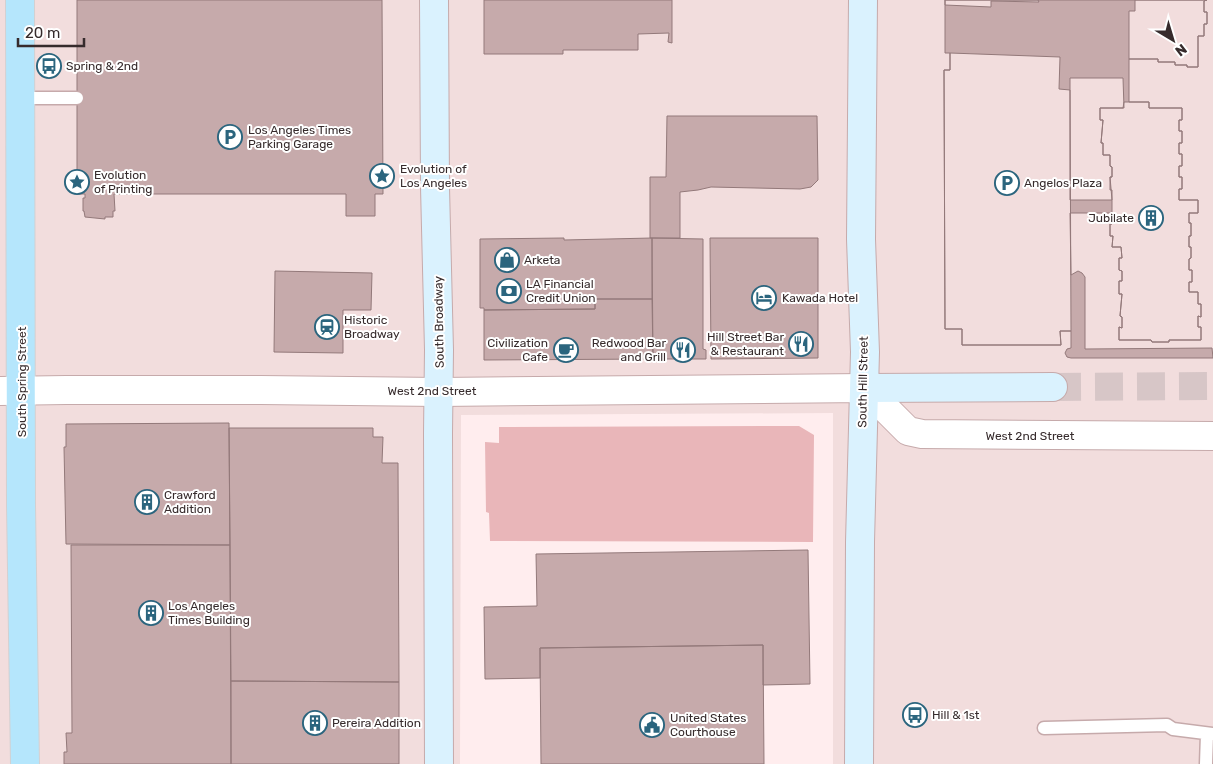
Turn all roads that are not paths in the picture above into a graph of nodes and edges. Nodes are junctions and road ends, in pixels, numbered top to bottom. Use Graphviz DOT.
graph roads {
  1 [pos="20,0"];
  2 [pos="434,0"];
  3 [pos="863,0"];
  4 [pos="20,98"];
  5 [pos="77,98"];
  6 [pos="1053,387"];
  7 [pos="865,388"];
  8 [pos="10,391"];
  9 [pos="439,392"];
  10 [pos="1213,436"];
  11 [pos="1044,728"];
  12 [pos="1210,734"];
  13 [pos="25,764"];
  14 [pos="439,764"];
  15 [pos="859,764"];
  16 [pos="1206,764"];
  1 -- 4 [label="main road, South Spring Street"];
  2 -- 9 [label="main road, South Broadway"];
  3 -- 7 [label="main road, South Hill Street"];
  4 -- 5 [label="lane"];
  4 -- 8 [label="main road, South Spring Street"];
  6 -- 7 [label="main road, West 2nd Street"];
  7 -- 9 [label="street, West 2nd Street"];
  7 -- 10 [label="street, West 2nd Street"];
  7 -- 15 [label="main road, South Hill Street"];
  8 -- 9 [label="street, West 2nd Street"];
  8 -- 13 [label="main road, South Spring Street"];
  9 -- 14 [label="main road, South Broadway"];
  11 -- 12 [label="lane"];
  12 -- 16 [label="lane"];
}
